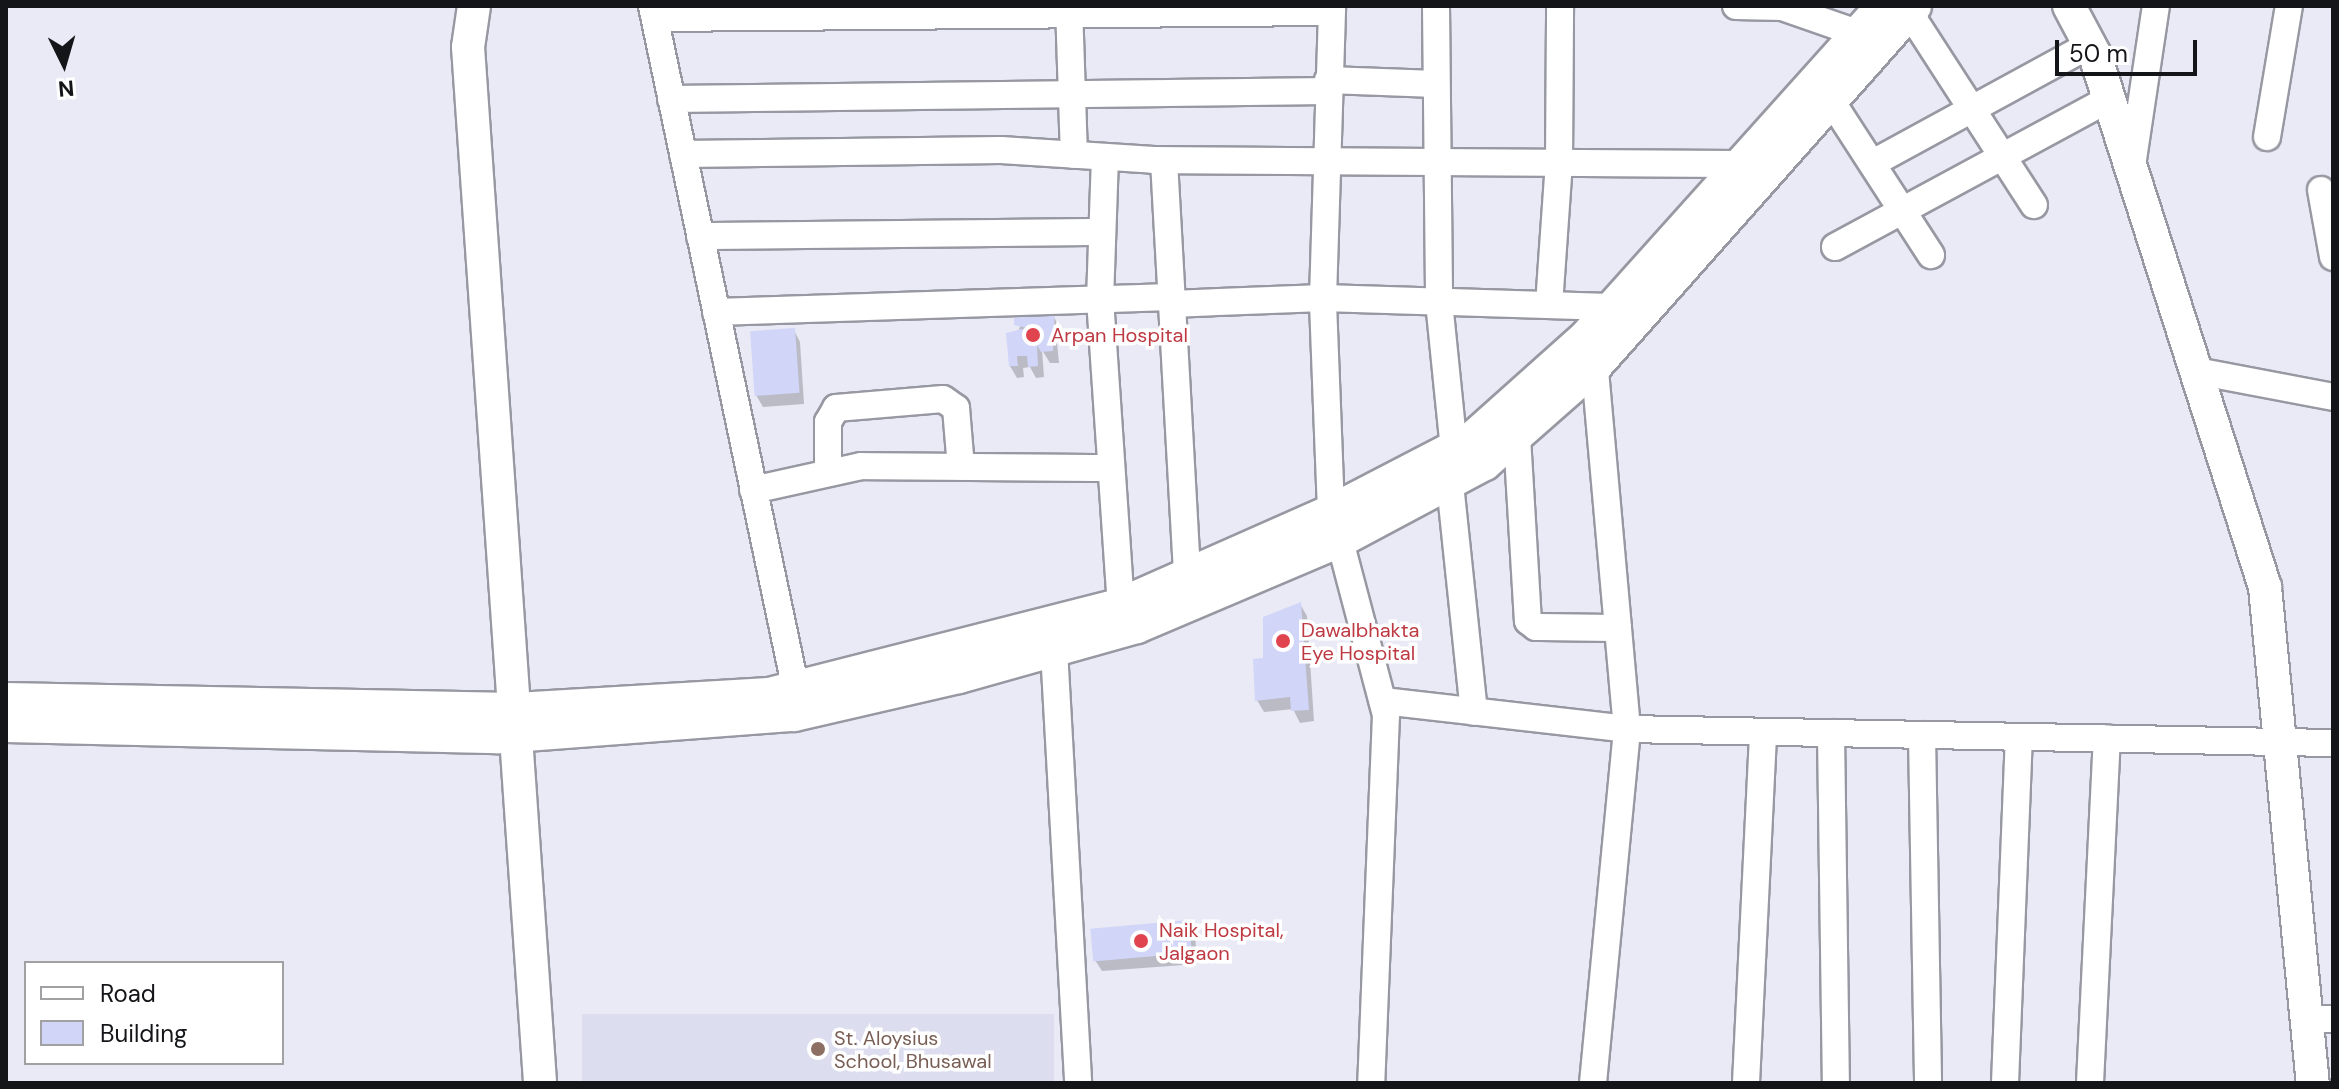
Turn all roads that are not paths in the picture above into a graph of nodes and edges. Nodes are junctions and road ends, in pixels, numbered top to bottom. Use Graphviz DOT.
graph roads {
  1 [pos="451,6"];
  2 [pos="474,6"];
  3 [pos="1436,6"];
  4 [pos="1560,6"];
  5 [pos="1736,6"];
  6 [pos="1782,6"];
  7 [pos="2069,6"];
  8 [pos="2156,6"];
  9 [pos="2289,6"];
  10 [pos="1902,8"];
  11 [pos="1331,9"];
  12 [pos="1069,11"];
  13 [pos="653,12"];
  14 [pos="1857,33"];
  15 [pos="2089,45"];
  16 [pos="460,81"];
  17 [pos="1436,84"];
  18 [pos="1328,86"];
  19 [pos="1071,97"];
  20 [pos="671,99"];
  21 [pos="1830,99"];
  22 [pos="2109,99"];
  23 [pos="1972,109"];
  24 [pos="2267,137"];
  25 [pos="683,154"];
  26 [pos="1074,155"];
  27 [pos="2003,156"];
  28 [pos="1105,157"];
  29 [pos="1325,158"];
  30 [pos="1435,160"];
  31 [pos="1164,161"];
  32 [pos="1559,162"];
  33 [pos="1873,163"];
  34 [pos="1739,164"];
  35 [pos="2131,169"];
  36 [pos="2321,190"];
  37 [pos="2034,205"];
  38 [pos="1904,210"];
  39 [pos="1102,232"];
  40 [pos="700,236"];
  41 [pos="1835,247"];
  42 [pos="1931,255"];
  43 [pos="2333,257"];
  44 [pos="1323,298"];
  45 [pos="1100,299"];
  46 [pos="1171,300"];
  47 [pos="1439,302"];
  48 [pos="1549,305"];
  49 [pos="1610,307"];
  50 [pos="716,312"];
  51 [pos="1595,367"];
  52 [pos="2196,371"];
  53 [pos="2333,397"];
  54 [pos="1517,437"];
  55 [pos="1454,449"];
  56 [pos="961,467"];
  57 [pos="1111,468"];
  58 [pos="828,472"];
  59 [pos="1450,484"];
  60 [pos="753,490"];
  61 [pos="1335,526"];
  62 [pos="1187,577"];
  63 [pos="1121,604"];
  64 [pos="1618,628"];
  65 [pos="1054,650"];
  66 [pos="796,690"];
  67 [pos="6,699"];
  68 [pos="1383,701"];
  69 [pos="1474,712"];
  70 [pos="216,716"];
  71 [pos="508,722"];
  72 [pos="6,726"];
  73 [pos="1627,729"];
  74 [pos="1763,732"];
  75 [pos="1831,733"];
  76 [pos="1922,735"];
  77 [pos="2019,737"];
  78 [pos="2107,738"];
  79 [pos="2280,741"];
  80 [pos="2333,743"];
  81 [pos="2320,1019"];
  82 [pos="522,1083"];
  83 [pos="540,1083"];
  84 [pos="1078,1083"];
  85 [pos="1371,1083"];
  86 [pos="1593,1083"];
  87 [pos="1746,1083"];
  88 [pos="1836,1083"];
  89 [pos="1928,1083"];
  90 [pos="2005,1083"];
  91 [pos="2090,1083"];
  92 [pos="2313,1083"];
  1 -- 16 [label="main road"];
  2 -- 16 [label="main road"];
  3 -- 17 [label="street"];
  4 -- 32 [label="street"];
  5 -- 6 [label="street"];
  6 -- 14 [label="street"];
  7 -- 15 [label="main road"];
  8 -- 35 [label="street"];
  9 -- 24 [label="street"];
  10 -- 14 [label="main road"];
  10 -- 21 [label="main road"];
  10 -- 23 [label="street"];
  11 -- 12 [label="street"];
  11 -- 18 [label="street"];
  12 -- 13 [label="street"];
  12 -- 19 [label="street"];
  13 -- 20 [label="street"];
  14 -- 34 [label="main road"];
  15 -- 22 [label="main road"];
  15 -- 23 [label="street"];
  16 -- 71 [label="main road"];
  17 -- 18 [label="street"];
  17 -- 30 [label="street"];
  18 -- 19 [label="street"];
  18 -- 29 [label="street"];
  19 -- 20 [label="street"];
  19 -- 26 [label="street"];
  20 -- 25 [label="street"];
  21 -- 33 [label="street"];
  21 -- 51 [label="main road"];
  22 -- 27 [label="street"];
  22 -- 35 [label="main road"];
  23 -- 27 [label="street"];
  23 -- 33 [label="street"];
  25 -- 26 [label="street"];
  25 -- 40 [label="street"];
  26 -- 28 [label="street"];
  27 -- 37 [label="street"];
  27 -- 38 [label="street"];
  28 -- 31 [label="street"];
  28 -- 39 [label="street"];
  29 -- 30 [label="street"];
  29 -- 31 [label="street"];
  29 -- 44 [label="street"];
  30 -- 32 [label="street"];
  30 -- 47 [label="street"];
  31 -- 46 [label="street"];
  32 -- 34 [label="street"];
  32 -- 48 [label="street"];
  33 -- 38 [label="street"];
  34 -- 49 [label="main road"];
  35 -- 52 [label="main road"];
  36 -- 43 [label="street"];
  38 -- 41 [label="street"];
  38 -- 42 [label="street"];
  39 -- 40 [label="street"];
  39 -- 45 [label="street"];
  40 -- 50 [label="street"];
  44 -- 46 [label="street"];
  44 -- 47 [label="street"];
  44 -- 61 [label="street"];
  45 -- 46 [label="street"];
  45 -- 50 [label="street"];
  45 -- 57 [label="street"];
  46 -- 62 [label="street"];
  47 -- 48 [label="street"];
  47 -- 55 [label="street"];
  48 -- 49 [label="street"];
  49 -- 55 [label="main road"];
  50 -- 60 [label="street"];
  51 -- 54 [label="main road"];
  51 -- 64 [label="street"];
  52 -- 53 [label="street"];
  52 -- 79 [label="main road"];
  54 -- 59 [label="main road"];
  54 -- 64 [label="street"];
  55 -- 61 [label="main road"];
  56 -- 57 [label="street"];
  56 -- 58 [label="street"];
  56 -- 58 [label="street"];
  57 -- 63 [label="street"];
  58 -- 60 [label="street"];
  59 -- 61 [label="main road"];
  59 -- 69 [label="street"];
  60 -- 66 [label="street"];
  61 -- 62 [label="main road"];
  61 -- 65 [label="main road"];
  61 -- 68 [label="street"];
  62 -- 63 [label="main road"];
  63 -- 66 [label="main road"];
  64 -- 73 [label="street"];
  65 -- 71 [label="main road"];
  65 -- 84 [label="street"];
  66 -- 71 [label="main road"];
  67 -- 70 [label="main road"];
  68 -- 69 [label="street"];
  68 -- 85 [label="street"];
  69 -- 73 [label="street"];
  70 -- 71 [label="main road"];
  70 -- 72 [label="main road"];
  71 -- 82 [label="main road"];
  71 -- 83 [label="main road"];
  73 -- 74 [label="street"];
  73 -- 86 [label="street"];
  74 -- 75 [label="street"];
  74 -- 87 [label="street"];
  75 -- 76 [label="street"];
  75 -- 88 [label="street"];
  76 -- 77 [label="street"];
  76 -- 89 [label="street"];
  77 -- 78 [label="street"];
  77 -- 90 [label="street"];
  78 -- 79 [label="street"];
  78 -- 91 [label="street"];
  79 -- 80 [label="street"];
  79 -- 81 [label="main road"];
  81 -- 92 [label="main road"];
}
